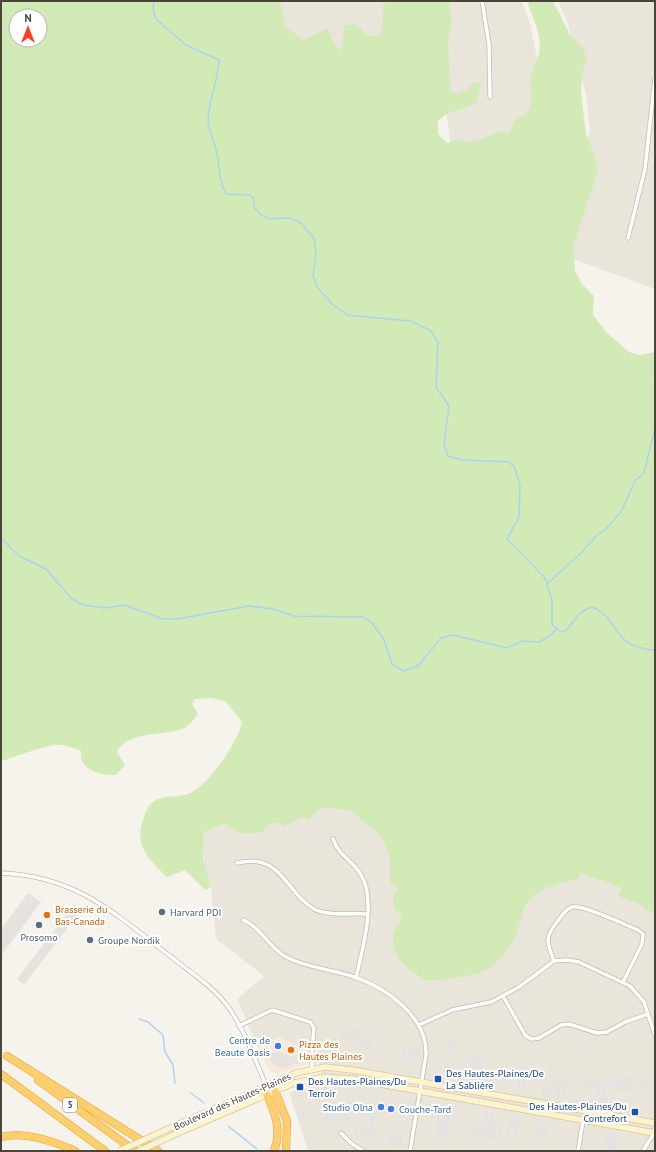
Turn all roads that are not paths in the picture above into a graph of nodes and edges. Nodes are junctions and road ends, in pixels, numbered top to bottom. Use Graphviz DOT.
graph roads {
  1 [pos="482,1"];
  2 [pos="655,78"];
  3 [pos="490,97"];
  4 [pos="628,238"];
  5 [pos="333,839"];
  6 [pos="237,863"];
  7 [pos="1,873"];
  8 [pos="368,914"];
  9 [pos="243,920"];
  10 [pos="554,961"];
  11 [pos="356,978"];
  12 [pos="623,982"];
  13 [pos="503,996"];
  14 [pos="648,1014"];
  15 [pos="419,1025"];
  16 [pos="239,1026"];
  17 [pos="655,1035"];
  18 [pos="4,1054"];
  19 [pos="312,1069"];
  20 [pos="1,1074"];
  21 [pos="421,1082"];
  22 [pos="266,1085"];
  23 [pos="275,1091"];
  24 [pos="420,1092"];
  25 [pos="267,1095"];
  26 [pos="584,1121"];
  27 [pos="655,1123"];
  28 [pos="655,1131"];
  29 [pos="341,1134"];
  30 [pos="1,1137"];
  31 [pos="75,1151"];
  32 [pos="105,1151"];
  33 [pos="119,1151"];
  34 [pos="135,1151"];
  35 [pos="139,1151"];
  36 [pos="158,1151"];
  37 [pos="274,1151"];
  38 [pos="286,1151"];
  39 [pos="363,1151"];
  40 [pos="410,1151"];
  41 [pos="578,1151"];
  42 [pos="643,1151"];
  1 -- 3 [label="street"];
  2 -- 4 [label="street"];
  5 -- 8 [label="street"];
  6 -- 8 [label="street"];
  7 -- 16 [label="street"];
  8 -- 11 [label="street"];
  9 -- 11 [label="street"];
  10 -- 12 [label="street"];
  10 -- 12 [label="street"];
  10 -- 13 [label="street"];
  11 -- 15 [label="street"];
  12 -- 14 [label="street"];
  13 -- 14 [label="street"];
  13 -- 15 [label="street"];
  14 -- 17 [label="street"];
  15 -- 21 [label="street"];
  16 -- 19 [label="street"];
  16 -- 22 [label="street"];
  18 -- 34 [label="highway, 5"];
  18 -- 36 [label="highway"];
  19 -- 21 [label="street, Boulevard des Hautes-Plaines"];
  19 -- 22 [label="street, Boulevard des Hautes-Plaines"];
  20 -- 32 [label="highway, 5"];
  21 -- 24 [label="street"];
  21 -- 27 [label="street, Boulevard des Hautes-Plaines"];
  22 -- 23 [label="street"];
  22 -- 25 [label="street"];
  22 -- 33 [label="street, Boulevard des Hautes-Plaines, bridge"];
  23 -- 24 [label="street, Boulevard des Hautes-Plaines"];
  23 -- 25 [label="street, Boulevard des Hautes-Plaines"];
  23 -- 38 [label="highway"];
  24 -- 26 [label="street, Boulevard des Hautes-Plaines"];
  24 -- 40 [label="street"];
  25 -- 35 [label="street, Boulevard des Hautes-Plaines, bridge"];
  25 -- 37 [label="highway"];
  26 -- 28 [label="street, Boulevard des Hautes-Plaines"];
  26 -- 41 [label="street"];
  28 -- 42 [label="street"];
  29 -- 39 [label="street"];
  30 -- 31 [label="highway"];
}
